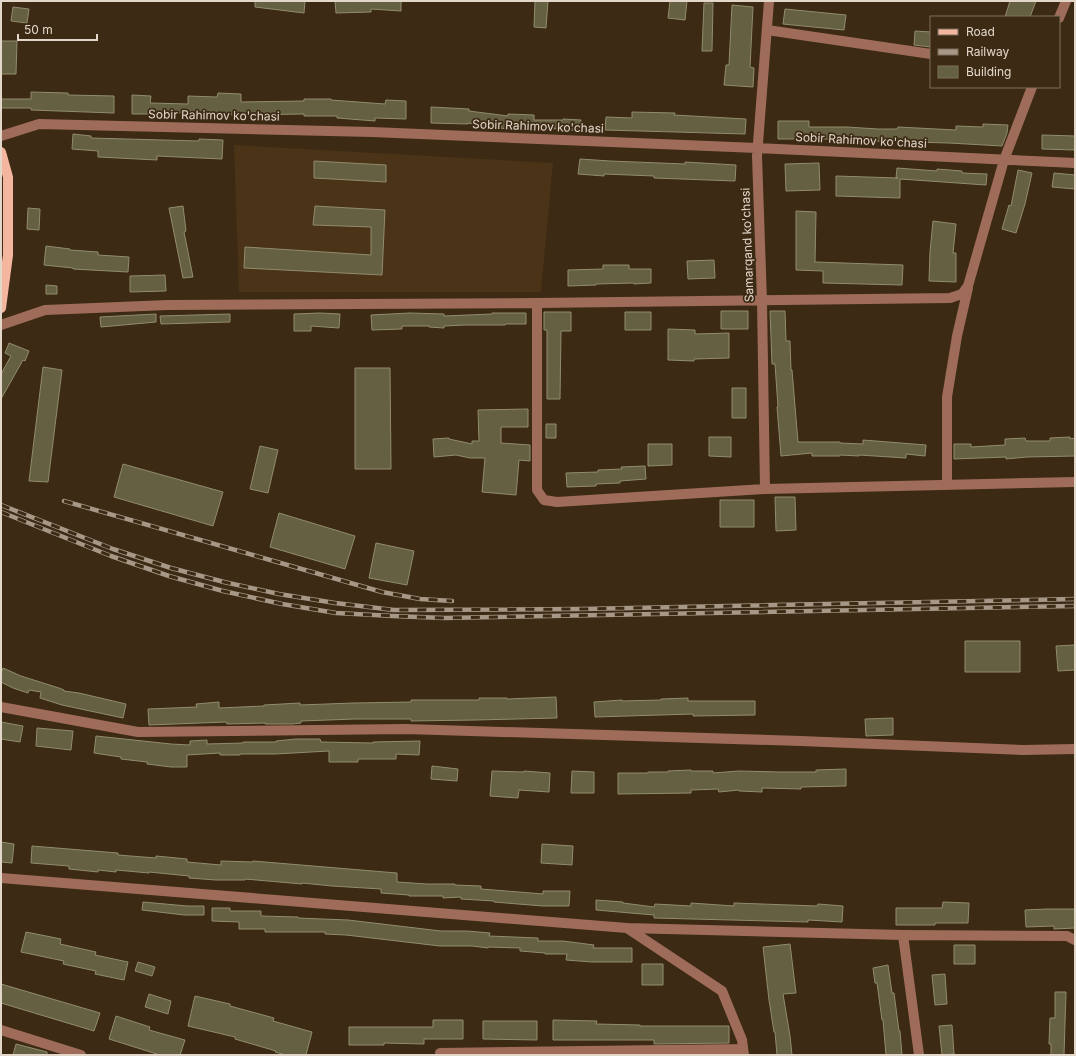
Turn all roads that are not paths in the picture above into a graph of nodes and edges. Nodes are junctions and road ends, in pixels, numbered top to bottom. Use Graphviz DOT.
graph roads {
  1 [pos="769,1"];
  2 [pos="1066,1"];
  3 [pos="1060,16"];
  4 [pos="767,30"];
  5 [pos="930,54"];
  6 [pos="1032,88"];
  7 [pos="1,136"];
  8 [pos="757,148"];
  9 [pos="1,152"];
  10 [pos="1004,160"];
  11 [pos="1075,163"];
  12 [pos="968,286"];
  13 [pos="762,301"];
  14 [pos="536,303"];
  15 [pos="1,308"];
  16 [pos="1,325"];
  17 [pos="1075,482"];
  18 [pos="947,485"];
  19 [pos="765,489"];
  20 [pos="1,707"];
  21 [pos="1075,748"];
  22 [pos="1,878"];
  23 [pos="626,928"];
  24 [pos="903,934"];
  25 [pos="1075,940"];
  26 [pos="1,1030"];
  27 [pos="744,1052"];
  28 [pos="440,1053"];
  29 [pos="81,1055"];
  30 [pos="919,1055"];
  1 -- 4 [label="street, Samarqand ko'chasi"];
  2 -- 3 [label="street"];
  4 -- 5 [label="street"];
  4 -- 8 [label="street, Samarqand ko'chasi"];
  6 -- 10 [label="street"];
  7 -- 8 [label="street, Sobir Rahimov ko'chasi"];
  8 -- 10 [label="street, Sobir Rahimov ko'chasi"];
  8 -- 13 [label="street, Samarqand ko'chasi"];
  9 -- 15 [label="main road"];
  10 -- 11 [label="street, Sobir Rahimov ko'chasi"];
  10 -- 12 [label="street"];
  12 -- 13 [label="street"];
  12 -- 18 [label="street"];
  13 -- 14 [label="street"];
  13 -- 19 [label="street, Samarqand ko'chasi"];
  14 -- 16 [label="street"];
  14 -- 19 [label="street"];
  17 -- 18 [label="street"];
  18 -- 19 [label="street"];
  20 -- 21 [label="street"];
  22 -- 23 [label="street"];
  23 -- 24 [label="street"];
  23 -- 27 [label="street"];
  24 -- 25 [label="street"];
  24 -- 30 [label="street"];
  26 -- 29 [label="street"];
  27 -- 28 [label="street"];
}
